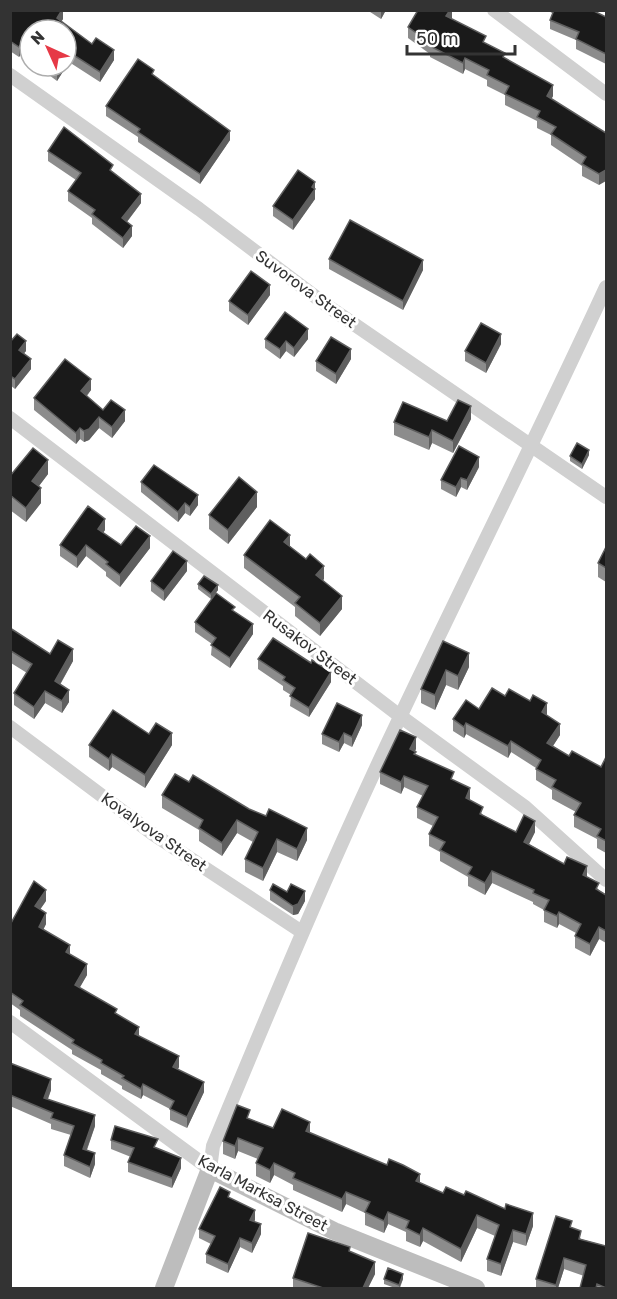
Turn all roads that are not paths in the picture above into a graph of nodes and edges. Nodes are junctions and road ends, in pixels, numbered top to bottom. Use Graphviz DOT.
graph roads {
  1 [pos="494,10"];
  2 [pos="10,75"];
  3 [pos="606,94"];
  4 [pos="606,287"];
  5 [pos="10,418"];
  6 [pos="532,447"];
  7 [pos="606,497"];
  8 [pos="400,716"];
  9 [pos="10,727"];
  10 [pos="606,880"];
  11 [pos="302,932"];
  12 [pos="10,1022"];
  13 [pos="210,1169"];
  14 [pos="164,1288"];
  15 [pos="476,1288"];
  1 -- 3 [label="street"];
  2 -- 6 [label="street, Suvorova Street"];
  4 -- 6 [label="street"];
  5 -- 8 [label="street, Rusakov Street"];
  6 -- 7 [label="street, Suvorova Street"];
  6 -- 8 [label="street"];
  8 -- 10 [label="street, Rusakov Street"];
  8 -- 11 [label="street"];
  9 -- 11 [label="street, Kovalyova Street"];
  11 -- 13 [label="street"];
  12 -- 13 [label="street, Karla Marksa Street"];
  13 -- 14 [label="street"];
  13 -- 15 [label="street, Karla Marksa Street"];
}
